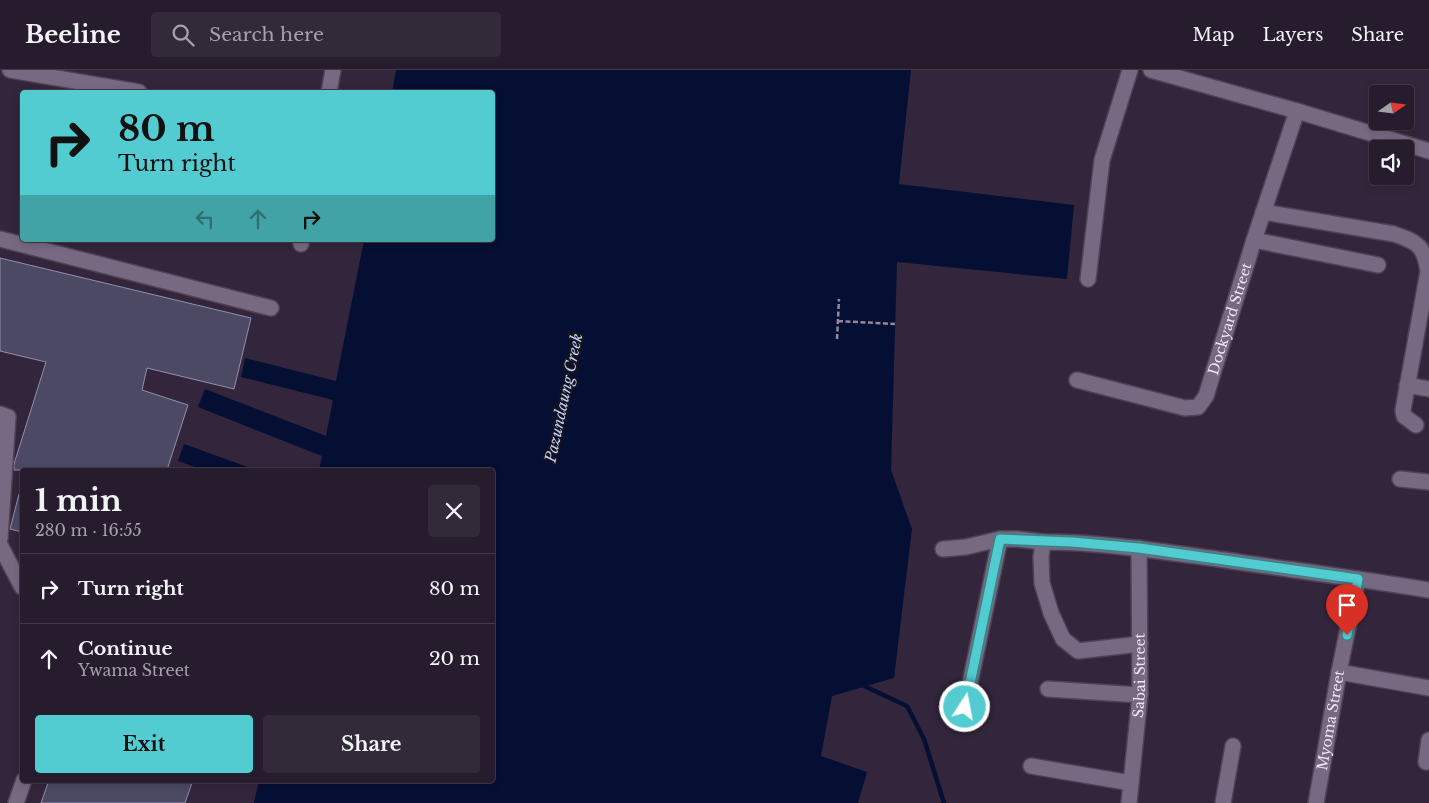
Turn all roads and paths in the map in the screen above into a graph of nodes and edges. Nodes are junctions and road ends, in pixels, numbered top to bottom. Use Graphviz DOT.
graph roads {
  1 [pos="10,70"];
  2 [pos="333,70"];
  3 [pos="1130,70"];
  4 [pos="1151,70"];
  5 [pos="127,90"];
  6 [pos="329,90"];
  7 [pos="1297,112"];
  8 [pos="1429,151"];
  9 [pos="1263,212"];
  10 [pos="0,238"];
  11 [pos="1254,240"];
  12 [pos="1378,265"];
  13 [pos="1429,271"];
  14 [pos="1088,279"];
  15 [pos="839,300"];
  16 [pos="271,308"];
  17 [pos="838,321"];
  18 [pos="895,324"];
  19 [pos="837,339"];
  20 [pos="1077,380"];
  21 [pos="1407,385"];
  22 [pos="1429,389"];
  23 [pos="0,414"];
  24 [pos="1416,425"];
  25 [pos="1400,479"];
  26 [pos="1429,482"];
  27 [pos="0,539"];
  28 [pos="1000,539"];
  29 [pos="1043,542"];
  30 [pos="0,545"];
  31 [pos="1139,548"];
  32 [pos="943,549"];
  33 [pos="1358,579"];
  34 [pos="20,583"];
  35 [pos="1429,590"];
  36 [pos="1140,644"];
  37 [pos="1339,672"];
  38 [pos="1429,688"];
  39 [pos="1048,689"];
  40 [pos="1140,695"];
  41 [pos="965,707"];
  42 [pos="1429,740"];
  43 [pos="1233,746"];
  44 [pos="1426,762"];
  45 [pos="1031,766"];
  46 [pos="23,783"];
  47 [pos="1132,783"];
  48 [pos="16,803"];
  49 [pos="1128,803"];
  50 [pos="1223,803"];
  51 [pos="1316,803"];
  1 -- 5 [label="street"];
  2 -- 6 [label="street"];
  3 -- 14 [label="street"];
  4 -- 7 [label="street"];
  7 -- 8 [label="street"];
  7 -- 9 [label="street, Dockyard Street"];
  9 -- 11 [label="street, Dockyard Street"];
  9 -- 13 [label="street"];
  10 -- 16 [label="street"];
  11 -- 12 [label="street"];
  11 -- 20 [label="street, Dockyard Street"];
  13 -- 21 [label="street"];
  15 -- 17 [label="path"];
  17 -- 18 [label="path"];
  17 -- 19 [label="path"];
  21 -- 22 [label="street"];
  21 -- 24 [label="street"];
  23 -- 27 [label="street"];
  25 -- 26 [label="street"];
  28 -- 29 [label="street"];
  28 -- 32 [label="street"];
  28 -- 41 [label="street"];
  29 -- 31 [label="street"];
  29 -- 36 [label="street"];
  30 -- 34 [label="street"];
  31 -- 33 [label="street"];
  31 -- 36 [label="street, Sabai Street"];
  33 -- 35 [label="street"];
  33 -- 37 [label="street, Myoma Street"];
  36 -- 40 [label="street, Sabai Street"];
  37 -- 38 [label="street"];
  37 -- 51 [label="street, Myoma Street"];
  39 -- 40 [label="street"];
  40 -- 47 [label="street, Sabai Street"];
  42 -- 44 [label="street"];
  43 -- 50 [label="street"];
  45 -- 47 [label="street"];
  46 -- 48 [label="street"];
  47 -- 49 [label="street, Sabai Street"];
}
